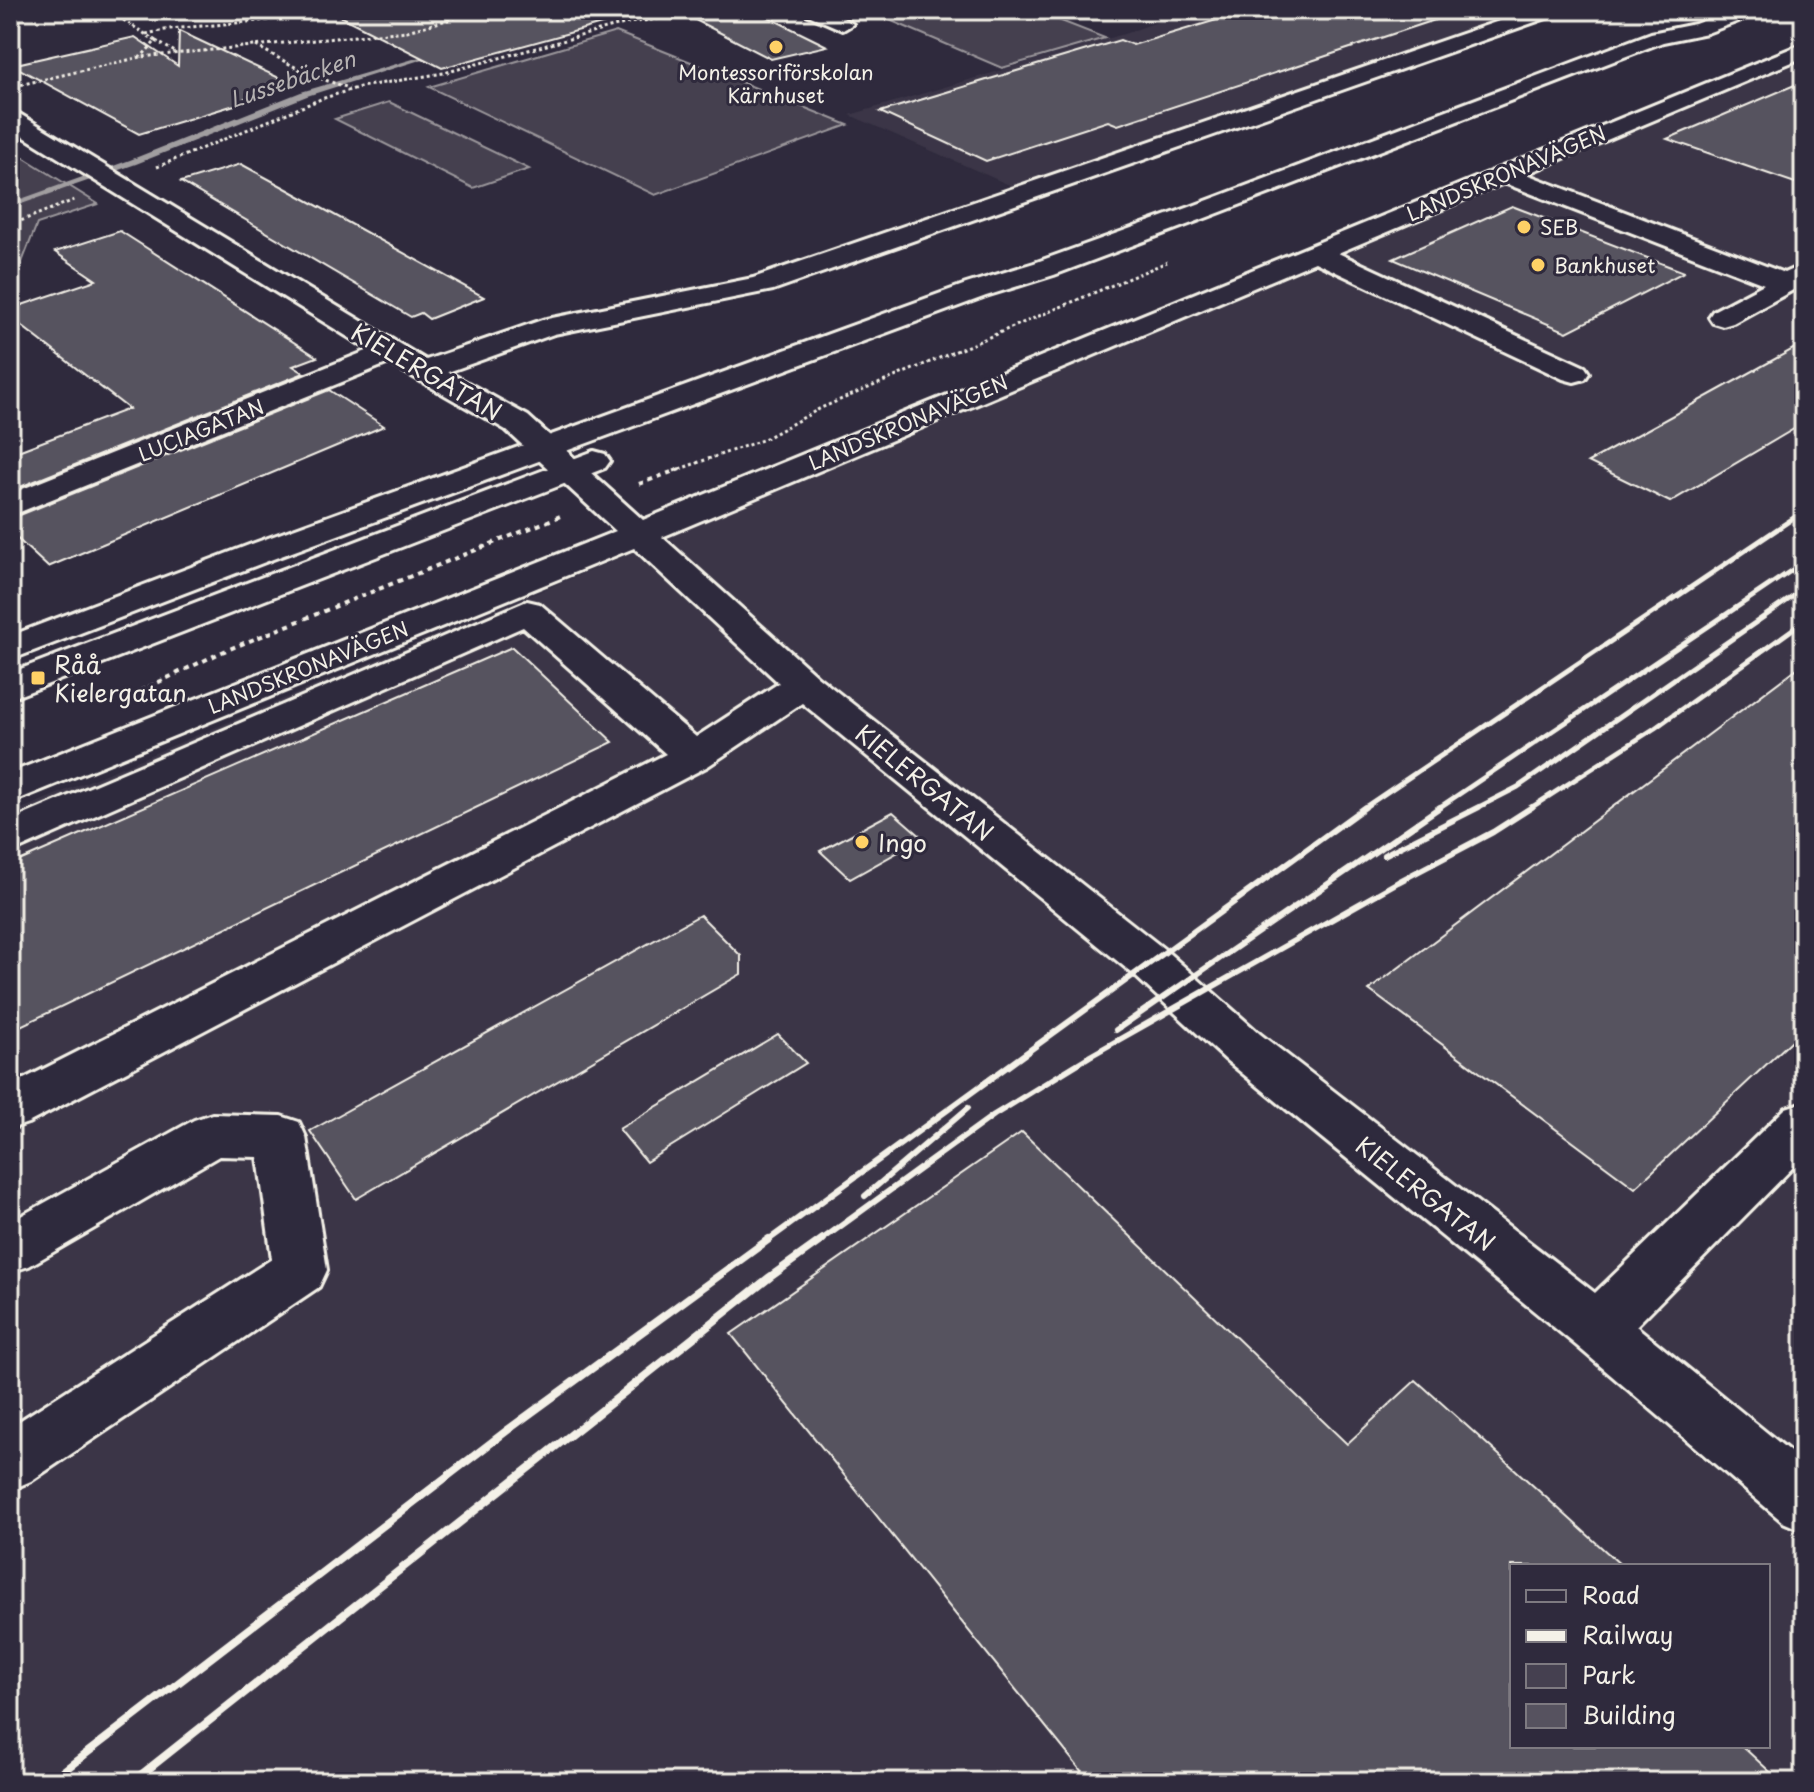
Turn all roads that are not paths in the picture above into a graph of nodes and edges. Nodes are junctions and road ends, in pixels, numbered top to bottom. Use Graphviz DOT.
graph roads {
  1 [pos="813,10"];
  2 [pos="1551,10"];
  3 [pos="1698,10"];
  4 [pos="1750,10"];
  5 [pos="843,24"];
  6 [pos="1658,37"];
  7 [pos="1804,49"];
  8 [pos="10,118"];
  9 [pos="1504,174"];
  10 [pos="1315,252"];
  11 [pos="1044,269"];
  12 [pos="1795,277"];
  13 [pos="1723,317"];
  14 [pos="392,351"];
  15 [pos="424,371"];
  16 [pos="1574,373"];
  17 [pos="684,427"];
  18 [pos="626,449"];
  19 [pos="557,460"];
  20 [pos="10,506"];
  21 [pos="639,534"];
  22 [pos="10,649"];
  23 [pos="803,684"];
  24 [pos="10,687"];
  25 [pos="694,757"];
  26 [pos="10,789"];
  27 [pos="10,838"];
  28 [pos="10,1109"];
  29 [pos="1804,1123"];
  30 [pos="10,1249"];
  31 [pos="1597,1328"];
  32 [pos="10,1461"];
  33 [pos="1804,1501"];
  1 -- 5 [label="street"];
  2 -- 15 [label="street"];
  3 -- 6 [label="street"];
  4 -- 6 [label="street"];
  6 -- 11 [label="street"];
  7 -- 9 [label="street, LANDSKRONAVÄGEN"];
  8 -- 14 [label="street, KIELERGATAN"];
  9 -- 10 [label="street, LANDSKRONAVÄGEN"];
  9 -- 12 [label="street"];
  10 -- 16 [label="street"];
  10 -- 21 [label="street, LANDSKRONAVÄGEN"];
  11 -- 17 [label="street"];
  11 -- 19 [label="street"];
  12 -- 13 [label="street"];
  14 -- 15 [label="street, KIELERGATAN"];
  14 -- 20 [label="street, LUCIAGATAN"];
  15 -- 19 [label="street, KIELERGATAN"];
  18 -- 19 [label="street"];
  19 -- 21 [label="street, KIELERGATAN"];
  19 -- 22 [label="street"];
  19 -- 24 [label="street"];
  21 -- 23 [label="street, KIELERGATAN"];
  21 -- 26 [label="street, LANDSKRONAVÄGEN"];
  23 -- 25 [label="street"];
  23 -- 31 [label="street, KIELERGATAN"];
  25 -- 27 [label="street"];
  25 -- 28 [label="street"];
  29 -- 31 [label="street"];
  30 -- 32 [label="street"];
  31 -- 33 [label="street, KIELERGATAN"];
}
